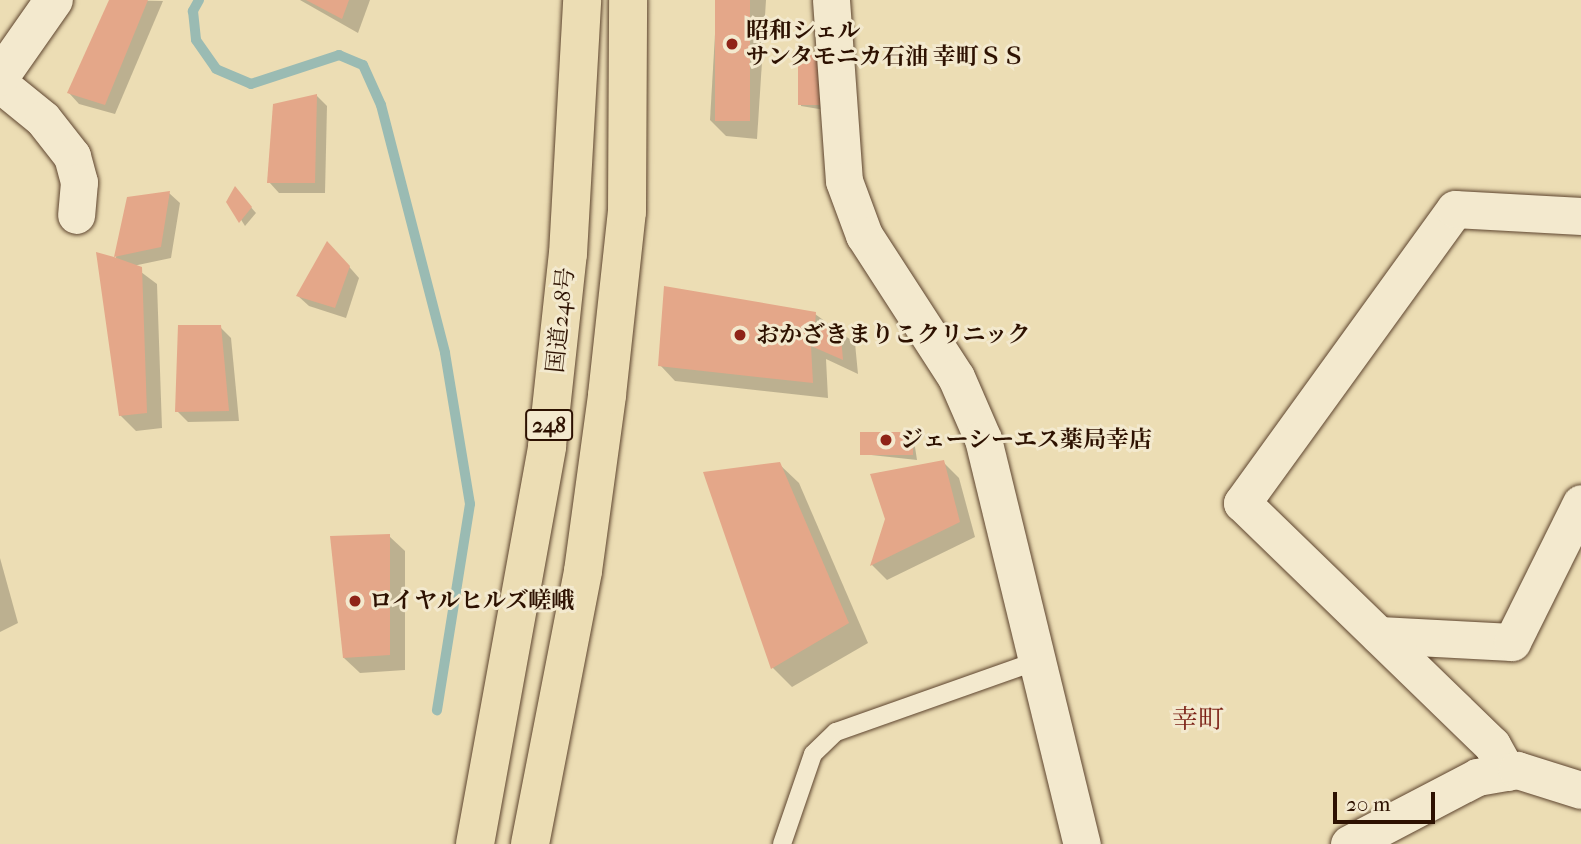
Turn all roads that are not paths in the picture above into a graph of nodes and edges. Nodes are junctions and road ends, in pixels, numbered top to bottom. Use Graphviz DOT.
graph roads {
  1 [pos="54,0"];
  2 [pos="582,0"];
  3 [pos="628,0"];
  4 [pos="831,0"];
  5 [pos="0,77"];
  6 [pos="0,84"];
  7 [pos="76,215"];
  8 [pos="1581,216"];
  9 [pos="1581,503"];
  10 [pos="1379,635"];
  11 [pos="1037,662"];
  12 [pos="1507,772"];
  13 [pos="1581,790"];
  14 [pos="475,844"];
  15 [pos="530,844"];
  16 [pos="782,844"];
  17 [pos="1082,844"];
  18 [pos="1349,844"];
  1 -- 5 [label="street"];
  2 -- 14 [label="highway, 国道248号 / 248"];
  3 -- 15 [label="highway, 248"];
  4 -- 11 [label="street"];
  6 -- 7 [label="street"];
  8 -- 10 [label="street"];
  9 -- 10 [label="street"];
  10 -- 12 [label="street"];
  11 -- 16 [label="lane"];
  11 -- 17 [label="street"];
  12 -- 13 [label="street"];
  12 -- 18 [label="street"];
}
